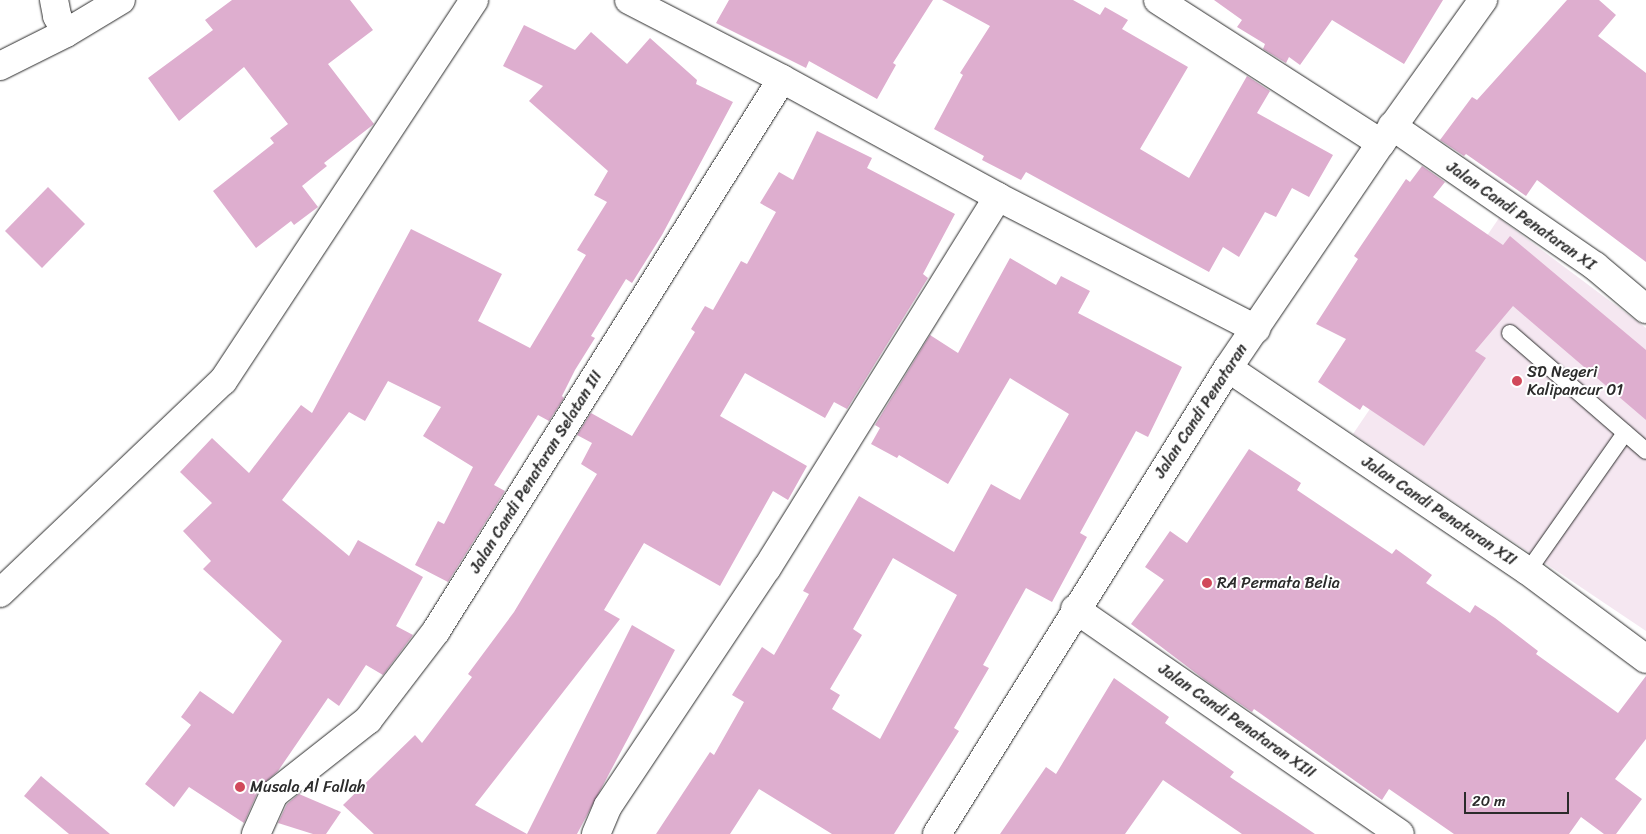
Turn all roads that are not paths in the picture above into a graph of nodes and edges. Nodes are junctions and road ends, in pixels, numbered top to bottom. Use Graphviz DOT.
graph roads {
  1 [pos="54,0"];
  2 [pos="121,0"];
  3 [pos="474,0"];
  4 [pos="629,0"];
  5 [pos="1158,0"];
  6 [pos="1483,0"];
  7 [pos="66,33"];
  8 [pos="0,66"];
  9 [pos="782,79"];
  10 [pos="1387,134"];
  11 [pos="998,197"];
  12 [pos="1646,309"];
  13 [pos="1256,329"];
  14 [pos="1510,333"];
  15 [pos="1228,368"];
  16 [pos="1625,433"];
  17 [pos="1646,451"];
  18 [pos="1528,571"];
  19 [pos="0,593"];
  20 [pos="1075,608"];
  21 [pos="1646,659"];
  22 [pos="256,834"];
  23 [pos="596,834"];
  24 [pos="937,834"];
  25 [pos="1400,834"];
  1 -- 7 [label="street"];
  2 -- 7 [label="street"];
  3 -- 19 [label="street"];
  4 -- 9 [label="street"];
  5 -- 10 [label="street, Jalan Candi Penataran XI"];
  6 -- 10 [label="street, Jalan Candi Penataran"];
  7 -- 8 [label="street"];
  9 -- 11 [label="street"];
  9 -- 22 [label="street, Jalan Candi Penataran Selatan III"];
  10 -- 12 [label="street, Jalan Candi Penataran XI"];
  10 -- 13 [label="street, Jalan Candi Penataran"];
  11 -- 13 [label="street"];
  11 -- 23 [label="street"];
  13 -- 15 [label="street, Jalan Candi Penataran"];
  14 -- 16 [label="lane"];
  15 -- 18 [label="street, Jalan Candi Penataran XII"];
  15 -- 20 [label="street, Jalan Candi Penataran"];
  16 -- 17 [label="lane"];
  16 -- 18 [label="lane"];
  18 -- 21 [label="street, Jalan Candi Penataran XII"];
  20 -- 24 [label="street, Jalan Candi Penataran"];
  20 -- 25 [label="street, Jalan Candi Penataran XIII"];
}
